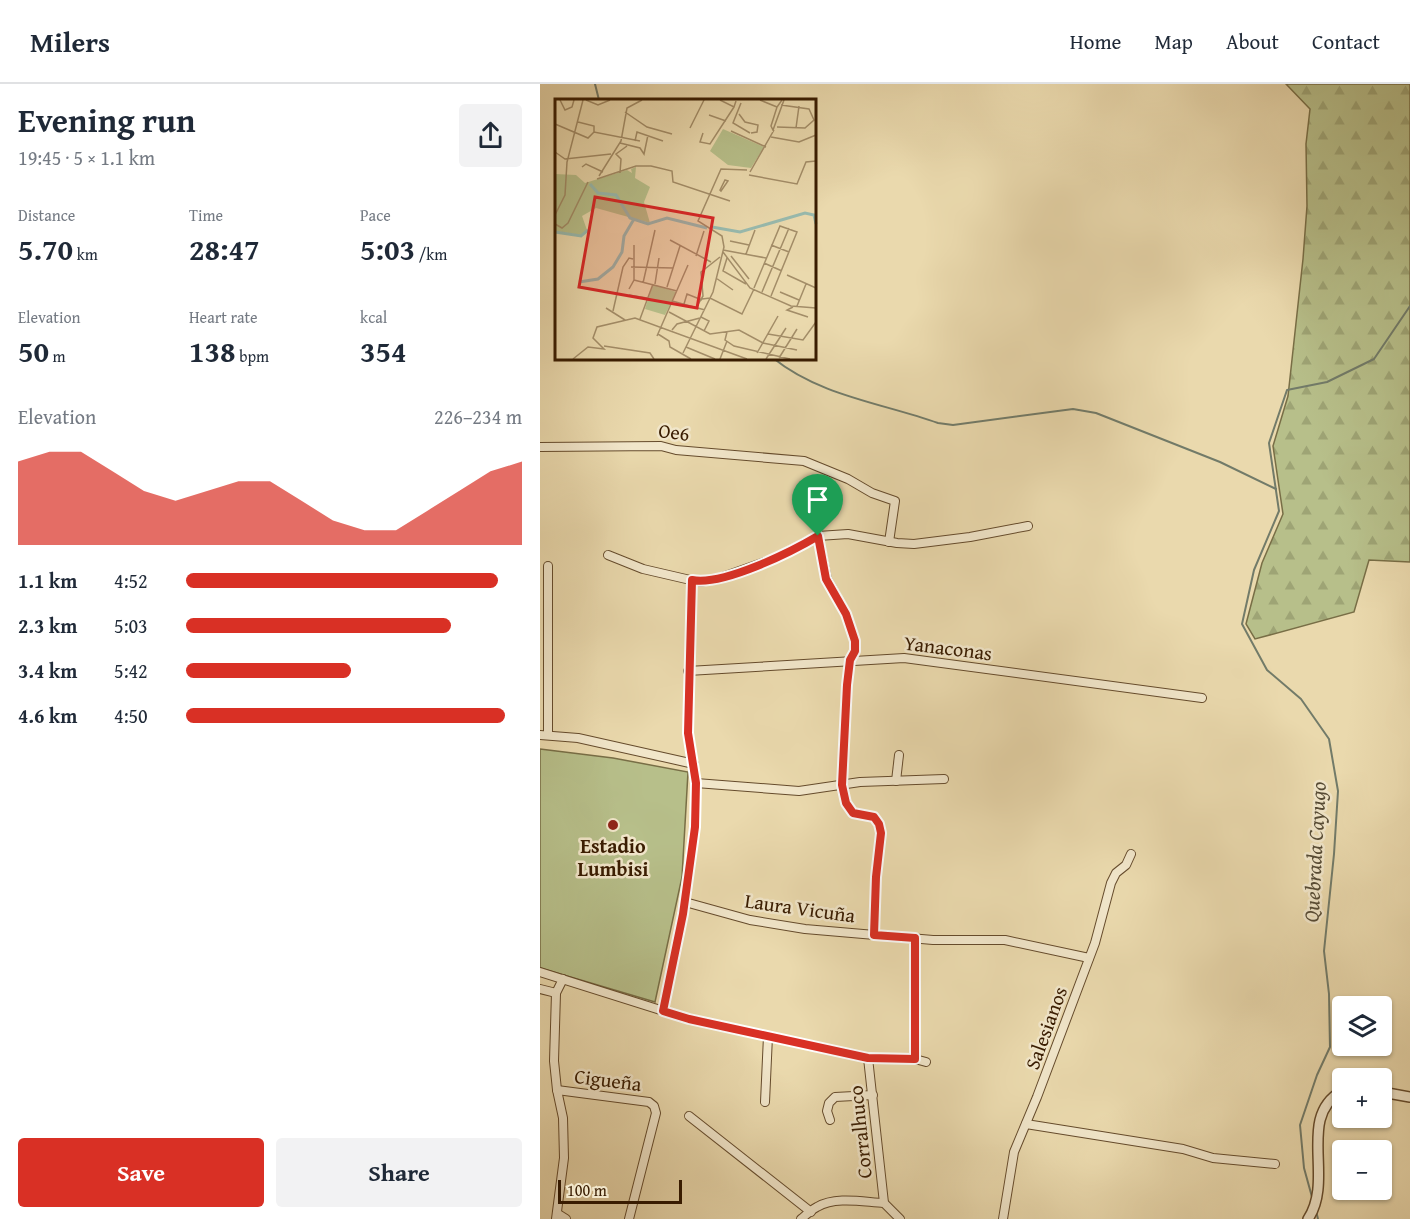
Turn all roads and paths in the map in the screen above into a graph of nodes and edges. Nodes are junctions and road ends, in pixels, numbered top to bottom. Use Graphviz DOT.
graph roads {
  1 [pos="540,447"];
  2 [pos="1028,526"];
  3 [pos="818,536"];
  4 [pos="889,542"];
  5 [pos="608,555"];
  6 [pos="548,566"];
  7 [pos="692,580"];
  8 [pos="850,660"];
  9 [pos="688,671"];
  10 [pos="1202,698"];
  11 [pos="544,735"];
  12 [pos="899,755"];
  13 [pos="694,764"];
  14 [pos="944,779"];
  15 [pos="896,781"];
  16 [pos="696,783"];
  17 [pos="842,785"];
  18 [pos="1131,854"];
  19 [pos="685,902"];
  20 [pos="874,935"];
  21 [pos="915,938"];
  22 [pos="1089,958"];
  23 [pos="540,972"];
  24 [pos="563,979"];
  25 [pos="540,989"];
  26 [pos="556,993"];
  27 [pos="663,1011"];
  28 [pos="768,1036"];
  29 [pos="868,1058"];
  30 [pos="915,1059"];
  31 [pos="926,1062"];
  32 [pos="557,1090"];
  33 [pos="1392,1094"];
  34 [pos="873,1095"];
  35 [pos="1410,1097"];
  36 [pos="1332,1099"];
  37 [pos="765,1102"];
  38 [pos="689,1116"];
  39 [pos="830,1120"];
  40 [pos="1026,1124"];
  41 [pos="1275,1164"];
  42 [pos="884,1203"];
  43 [pos="811,1212"];
  44 [pos="1313,1212"];
  45 [pos="557,1216"];
  46 [pos="566,1219"];
  47 [pos="629,1219"];
  48 [pos="801,1219"];
  49 [pos="900,1219"];
  50 [pos="1003,1219"];
  1 -- 4 [label="street, Oe6"];
  2 -- 4 [label="street"];
  3 -- 4 [label="street"];
  3 -- 7 [label="street"];
  3 -- 8 [label="street"];
  5 -- 7 [label="street"];
  6 -- 11 [label="street"];
  7 -- 9 [label="street"];
  8 -- 9 [label="street, Yanaconas"];
  8 -- 10 [label="street, Yanaconas"];
  8 -- 17 [label="street"];
  9 -- 13 [label="street"];
  11 -- 13 [label="street"];
  12 -- 15 [label="street"];
  13 -- 16 [label="street"];
  14 -- 15 [label="street"];
  15 -- 17 [label="street"];
  16 -- 17 [label="street"];
  16 -- 19 [label="street"];
  17 -- 20 [label="street"];
  18 -- 22 [label="street, Salesianos"];
  19 -- 20 [label="street, Laura Vicuña"];
  19 -- 27 [label="street"];
  20 -- 21 [label="street, Laura Vicuña"];
  21 -- 22 [label="street, Laura Vicuña"];
  21 -- 30 [label="street"];
  22 -- 40 [label="street, Salesianos"];
  23 -- 24 [label="street"];
  24 -- 26 [label="street"];
  24 -- 27 [label="street"];
  25 -- 26 [label="street"];
  26 -- 32 [label="street"];
  27 -- 28 [label="street"];
  28 -- 29 [label="street"];
  28 -- 37 [label="street"];
  29 -- 30 [label="street"];
  29 -- 34 [label="street, Corralhuco"];
  30 -- 31 [label="street"];
  32 -- 45 [label="street"];
  32 -- 47 [label="street, Cigueña"];
  33 -- 35 [label="street"];
  34 -- 39 [label="street"];
  34 -- 42 [label="street, Corralhuco"];
  36 -- 44 [label="street"];
  38 -- 43 [label="street"];
  40 -- 41 [label="street"];
  40 -- 50 [label="street, Salesianos"];
  42 -- 43 [label="street"];
  42 -- 49 [label="street"];
  43 -- 48 [label="street"];
  45 -- 46 [label="street"];
}
